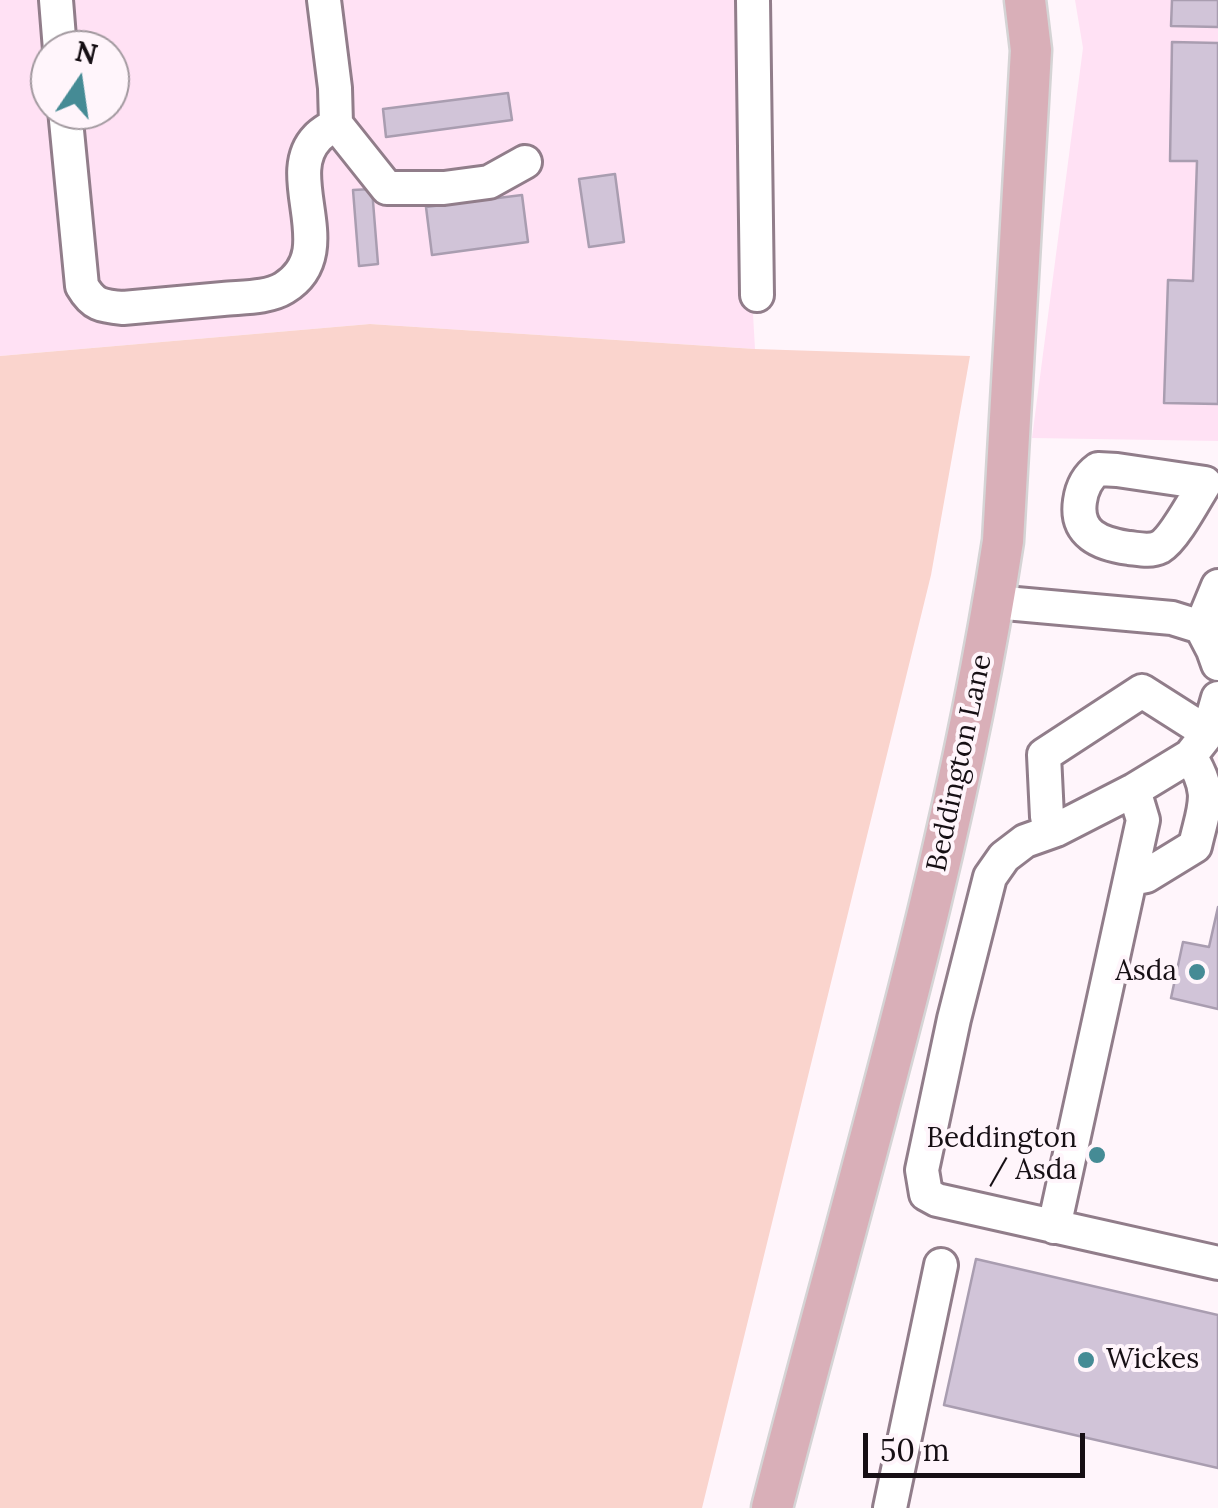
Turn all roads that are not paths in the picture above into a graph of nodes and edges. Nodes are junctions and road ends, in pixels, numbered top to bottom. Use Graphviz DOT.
graph roads {
  1 [pos="56,0"];
  2 [pos="324,0"];
  3 [pos="753,0"];
  4 [pos="1025,0"];
  5 [pos="58,30"];
  6 [pos="336,124"];
  7 [pos="67,130"];
  8 [pos="525,162"];
  9 [pos="757,295"];
  10 [pos="1218,586"];
  11 [pos="994,602"];
  12 [pos="1200,627"];
  13 [pos="1218,664"];
  14 [pos="1218,698"];
  15 [pos="1199,745"];
  16 [pos="1134,790"];
  17 [pos="1056,830"];
  18 [pos="1131,879"];
  19 [pos="1054,1227"];
  20 [pos="1218,1263"];
  21 [pos="941,1265"];
  22 [pos="772,1508"];
  23 [pos="890,1508"];
  1 -- 5 [label="street"];
  2 -- 6 [label="street"];
  3 -- 9 [label="street"];
  4 -- 11 [label="main road, Beddington Lane"];
  6 -- 7 [label="street"];
  6 -- 8 [label="street"];
  10 -- 12 [label="street"];
  11 -- 12 [label="street"];
  11 -- 22 [label="main road, Beddington Lane"];
  12 -- 13 [label="street"];
  14 -- 15 [label="street"];
  15 -- 16 [label="street"];
  15 -- 17 [label="street"];
  15 -- 18 [label="street"];
  16 -- 17 [label="street"];
  16 -- 18 [label="street"];
  17 -- 19 [label="street"];
  18 -- 19 [label="street"];
  19 -- 20 [label="street"];
  21 -- 23 [label="street"];
}
